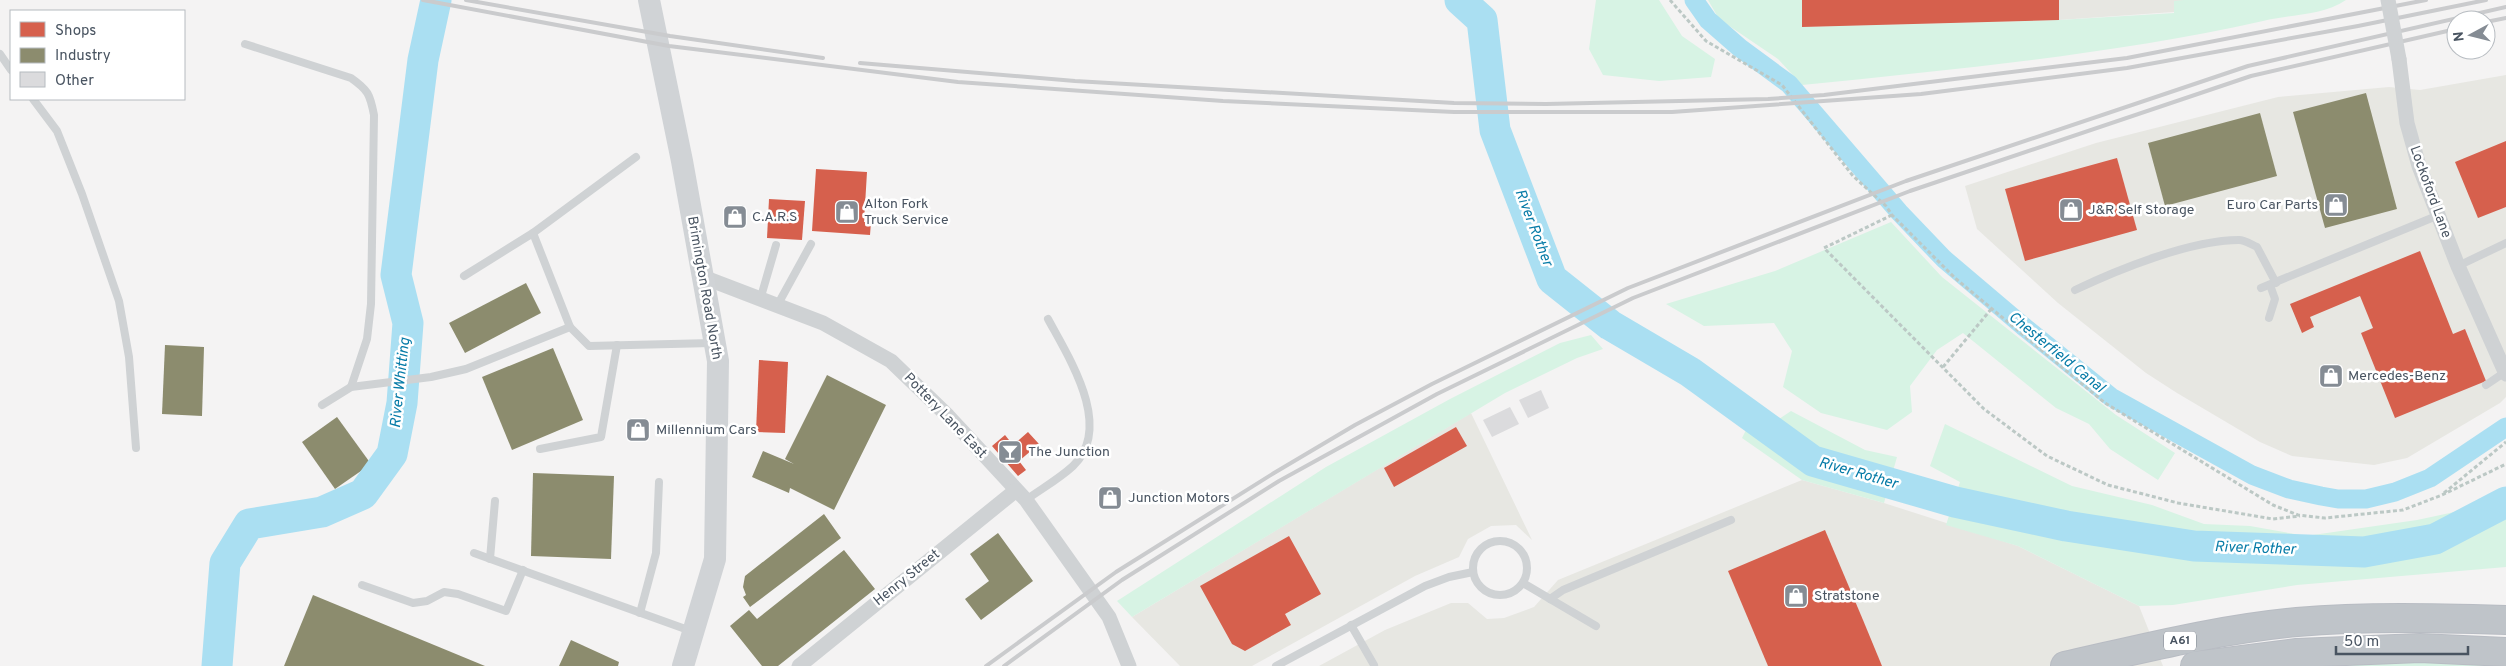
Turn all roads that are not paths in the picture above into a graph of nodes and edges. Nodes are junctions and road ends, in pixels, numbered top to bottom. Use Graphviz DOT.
graph roads {
  1 [pos="650,0"];
  2 [pos="2388,0"];
  3 [pos="245,44"];
  4 [pos="0,54"];
  5 [pos="10,69"];
  6 [pos="34,100"];
  7 [pos="636,158"];
  8 [pos="2439,215"];
  9 [pos="533,232"];
  10 [pos="2506,243"];
  11 [pos="811,244"];
  12 [pos="776,245"];
  13 [pos="2458,266"];
  14 [pos="464,276"];
  15 [pos="703,277"];
  16 [pos="2273,284"];
  17 [pos="2261,288"];
  18 [pos="2075,290"];
  19 [pos="760,300"];
  20 [pos="777,306"];
  21 [pos="2269,318"];
  22 [pos="1048,319"];
  23 [pos="570,327"];
  24 [pos="714,342"];
  25 [pos="617,345"];
  26 [pos="2506,373"];
  27 [pos="2486,385"];
  28 [pos="352,386"];
  29 [pos="322,405"];
  30 [pos="136,448"];
  31 [pos="540,450"];
  32 [pos="660,482"];
  33 [pos="1021,495"];
  34 [pos="495,502"];
  35 [pos="1731,520"];
  36 [pos="474,553"];
  37 [pos="490,559"];
  38 [pos="523,570"];
  39 [pos="1473,572"];
  40 [pos="1523,582"];
  41 [pos="362,585"];
  42 [pos="1550,598"];
  43 [pos="640,613"];
  44 [pos="2506,620"];
  45 [pos="1352,625"];
  46 [pos="1596,626"];
  47 [pos="693,631"];
  48 [pos="2506,652"];
  49 [pos="1374,665"];
  50 [pos="683,666"];
  51 [pos="799,666"];
  52 [pos="1130,666"];
  53 [pos="1276,666"];
  54 [pos="2065,666"];
  55 [pos="2195,666"];
  1 -- 15 [label="main road, Brimington Road North"];
  2 -- 8 [label="street, Lockoford Lane, bridge"];
  3 -- 28 [label="lane"];
  4 -- 5 [label="lane"];
  6 -- 30 [label="lane"];
  7 -- 9 [label="lane"];
  8 -- 13 [label="street, Lockoford Lane"];
  8 -- 16 [label="lane"];
  9 -- 14 [label="lane"];
  9 -- 23 [label="lane"];
  10 -- 13 [label="lane"];
  11 -- 20 [label="lane"];
  12 -- 19 [label="lane"];
  13 -- 26 [label="street, Lockoford Lane"];
  15 -- 19 [label="street, Pottery Lane East"];
  15 -- 24 [label="main road, Brimington Road North"];
  16 -- 17 [label="lane"];
  16 -- 18 [label="lane"];
  16 -- 21 [label="lane"];
  19 -- 20 [label="street, Pottery Lane East"];
  20 -- 33 [label="street, Pottery Lane East"];
  22 -- 33 [label="lane"];
  23 -- 25 [label="lane"];
  23 -- 28 [label="lane"];
  24 -- 25 [label="lane"];
  24 -- 47 [label="main road, Brimington Road North"];
  25 -- 31 [label="lane"];
  26 -- 27 [label="lane"];
  28 -- 29 [label="lane"];
  32 -- 43 [label="lane"];
  33 -- 51 [label="street, Henry Street"];
  33 -- 52 [label="street, Pottery Lane East"];
  34 -- 37 [label="lane"];
  35 -- 42 [label="lane"];
  36 -- 37 [label="lane"];
  37 -- 38 [label="lane"];
  38 -- 41 [label="lane"];
  38 -- 43 [label="lane"];
  39 -- 40 [label="lane"];
  39 -- 40 [label="lane"];
  39 -- 45 [label="lane"];
  40 -- 42 [label="lane"];
  42 -- 46 [label="lane"];
  43 -- 47 [label="lane"];
  44 -- 54 [label="highway, A61"];
  45 -- 49 [label="lane"];
  45 -- 53 [label="lane"];
  47 -- 50 [label="main road, Brimington Road North"];
  48 -- 55 [label="highway, A61"];
}
